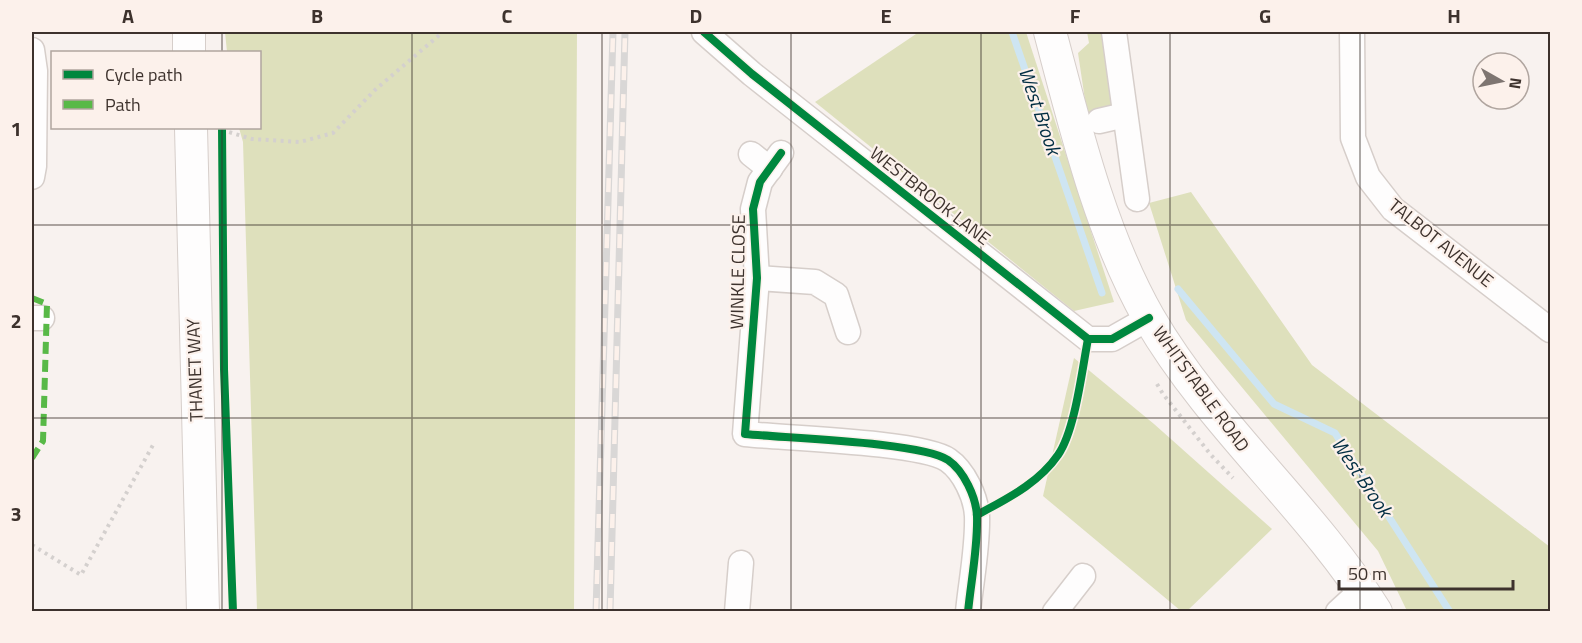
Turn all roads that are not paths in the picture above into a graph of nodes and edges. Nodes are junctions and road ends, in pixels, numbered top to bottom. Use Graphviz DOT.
graph roads {
  1 [pos="189,32"];
  2 [pos="704,32"];
  3 [pos="1050,32"];
  4 [pos="1114,32"];
  5 [pos="1352,32"];
  6 [pos="32,50"];
  7 [pos="189,51"];
  8 [pos="1125,116"];
  9 [pos="1099,121"];
  10 [pos="33,123"];
  11 [pos="190,129"];
  12 [pos="751,154"];
  13 [pos="32,177"];
  14 [pos="1137,199"];
  15 [pos="757,278"];
  16 [pos="1149,318"];
  17 [pos="1551,330"];
  18 [pos="848,332"];
  19 [pos="741,562"];
  20 [pos="1083,576"];
  21 [pos="1369,601"];
  22 [pos="203,612"];
  23 [pos="737,612"];
  24 [pos="968,612"];
  25 [pos="1055,612"];
  26 [pos="1338,612"];
  1 -- 7 [label="main road"];
  2 -- 16 [label="street, WESTBROOK LANE"];
  3 -- 16 [label="main road, WHITSTABLE ROAD"];
  4 -- 8 [label="street"];
  5 -- 17 [label="street, TALBOT AVENUE"];
  6 -- 10 [label="street"];
  8 -- 9 [label="street"];
  8 -- 14 [label="street"];
  10 -- 13 [label="street"];
  11 -- 22 [label="main road, THANET WAY"];
  12 -- 15 [label="street, WINKLE CLOSE"];
  15 -- 18 [label="street, WINKLE CLOSE"];
  15 -- 24 [label="street, WINKLE CLOSE"];
  16 -- 21 [label="main road, WHITSTABLE ROAD"];
  19 -- 23 [label="street"];
  20 -- 25 [label="street"];
  21 -- 26 [label="street"];
}
